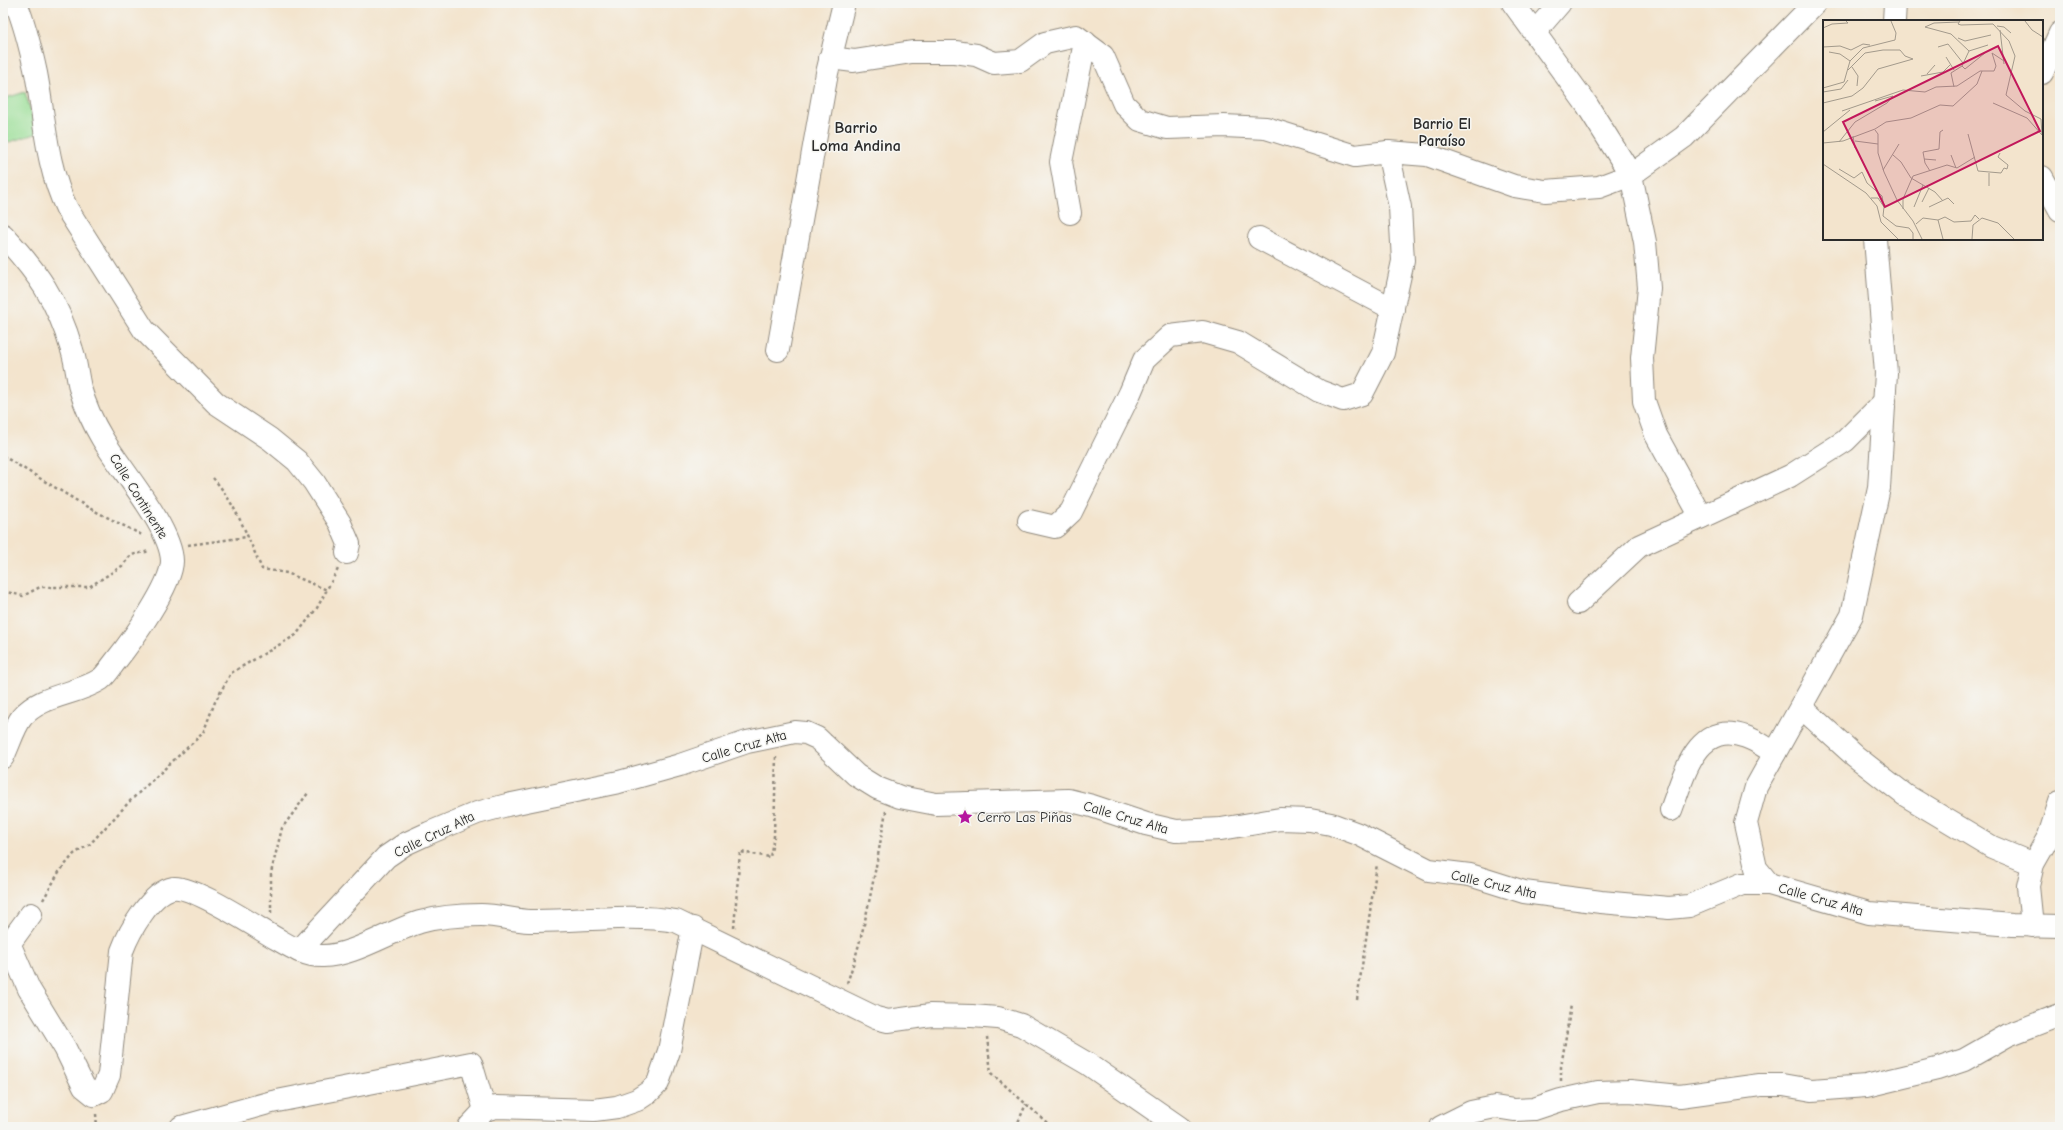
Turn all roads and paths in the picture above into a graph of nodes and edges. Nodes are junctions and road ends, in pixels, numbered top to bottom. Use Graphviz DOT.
graph roads {
  1 [pos="16,3"];
  2 [pos="844,3"];
  3 [pos="1513,3"];
  4 [pos="1560,3"];
  5 [pos="1815,3"];
  6 [pos="1895,3"];
  7 [pos="1894,20"];
  8 [pos="1535,32"];
  9 [pos="2060,33"];
  10 [pos="1085,42"];
  11 [pos="830,58"];
  12 [pos="2043,72"];
  13 [pos="1388,152"];
  14 [pos="1630,175"];
  15 [pos="2043,179"];
  16 [pos="2060,210"];
  17 [pos="1070,213"];
  18 [pos="3,235"];
  19 [pos="1259,238"];
  20 [pos="1875,240"];
  21 [pos="1393,309"];
  22 [pos="778,350"];
  23 [pos="1884,401"];
  24 [pos="3,456"];
  25 [pos="213,478"];
  26 [pos="1701,517"];
  27 [pos="1029,522"];
  28 [pos="247,537"];
  29 [pos="167,541"];
  30 [pos="347,553"];
  31 [pos="327,590"];
  32 [pos="3,592"];
  33 [pos="1578,603"];
  34 [pos="1801,707"];
  35 [pos="776,736"];
  36 [pos="1775,753"];
  37 [pos="3,758"];
  38 [pos="308,793"];
  39 [pos="890,793"];
  40 [pos="2060,802"];
  41 [pos="1671,810"];
  42 [pos="1379,846"];
  43 [pos="2033,864"];
  44 [pos="1769,884"];
  45 [pos="30,914"];
  46 [pos="2032,926"];
  47 [pos="2060,926"];
  48 [pos="692,928"];
  49 [pos="271,935"];
  50 [pos="732,947"];
  51 [pos="299,951"];
  52 [pos="6,953"];
  53 [pos="841,1000"];
  54 [pos="1357,1000"];
  55 [pos="1571,1005"];
  56 [pos="2060,1015"];
  57 [pos="984,1017"];
  58 [pos="1562,1100"];
  59 [pos="1026,1104"];
  60 [pos="485,1110"];
  61 [pos="601,1118"];
  62 [pos="181,1127"];
  63 [pos="469,1127"];
  64 [pos="1016,1127"];
  65 [pos="1052,1127"];
  66 [pos="1179,1127"];
  67 [pos="1441,1127"];
  1 -- 30 [label="street"];
  2 -- 11 [label="street"];
  3 -- 8 [label="street"];
  4 -- 8 [label="street"];
  5 -- 14 [label="street"];
  6 -- 7 [label="street"];
  8 -- 14 [label="street"];
  9 -- 12 [label="street"];
  10 -- 11 [label="street"];
  10 -- 13 [label="street"];
  10 -- 17 [label="street"];
  11 -- 22 [label="street"];
  13 -- 14 [label="street"];
  13 -- 21 [label="street"];
  14 -- 26 [label="street"];
  15 -- 16 [label="street"];
  18 -- 29 [label="street, Calle Continente"];
  19 -- 21 [label="street"];
  20 -- 23 [label="street"];
  21 -- 27 [label="street"];
  23 -- 26 [label="street"];
  23 -- 34 [label="street"];
  24 -- 29 [label="path"];
  25 -- 28 [label="path"];
  26 -- 33 [label="street"];
  28 -- 29 [label="path"];
  28 -- 31 [label="path"];
  29 -- 32 [label="path"];
  29 -- 37 [label="street, Calle Continente"];
  30 -- 31 [label="path"];
  31 -- 45 [label="path"];
  34 -- 36 [label="street"];
  34 -- 43 [label="street"];
  35 -- 39 [label="street, Calle Cruz Alta"];
  35 -- 50 [label="path"];
  35 -- 51 [label="street, Calle Cruz Alta"];
  36 -- 41 [label="street"];
  36 -- 44 [label="street"];
  38 -- 49 [label="path"];
  39 -- 42 [label="street, Calle Cruz Alta"];
  39 -- 53 [label="path"];
  40 -- 43 [label="street"];
  42 -- 44 [label="street, Calle Cruz Alta"];
  42 -- 54 [label="path"];
  43 -- 46 [label="street"];
  44 -- 46 [label="street, Calle Cruz Alta"];
  45 -- 52 [label="street"];
  46 -- 47 [label="street, Calle Cruz Alta"];
  48 -- 50 [label="street"];
  48 -- 51 [label="street"];
  48 -- 61 [label="street"];
  49 -- 51 [label="street"];
  49 -- 52 [label="street"];
  50 -- 53 [label="street"];
  53 -- 57 [label="street"];
  55 -- 58 [label="path"];
  56 -- 58 [label="street"];
  57 -- 59 [label="path"];
  57 -- 66 [label="street"];
  58 -- 67 [label="street"];
  59 -- 64 [label="path"];
  59 -- 65 [label="path"];
  60 -- 61 [label="street"];
  60 -- 62 [label="street"];
  60 -- 63 [label="street"];
}
